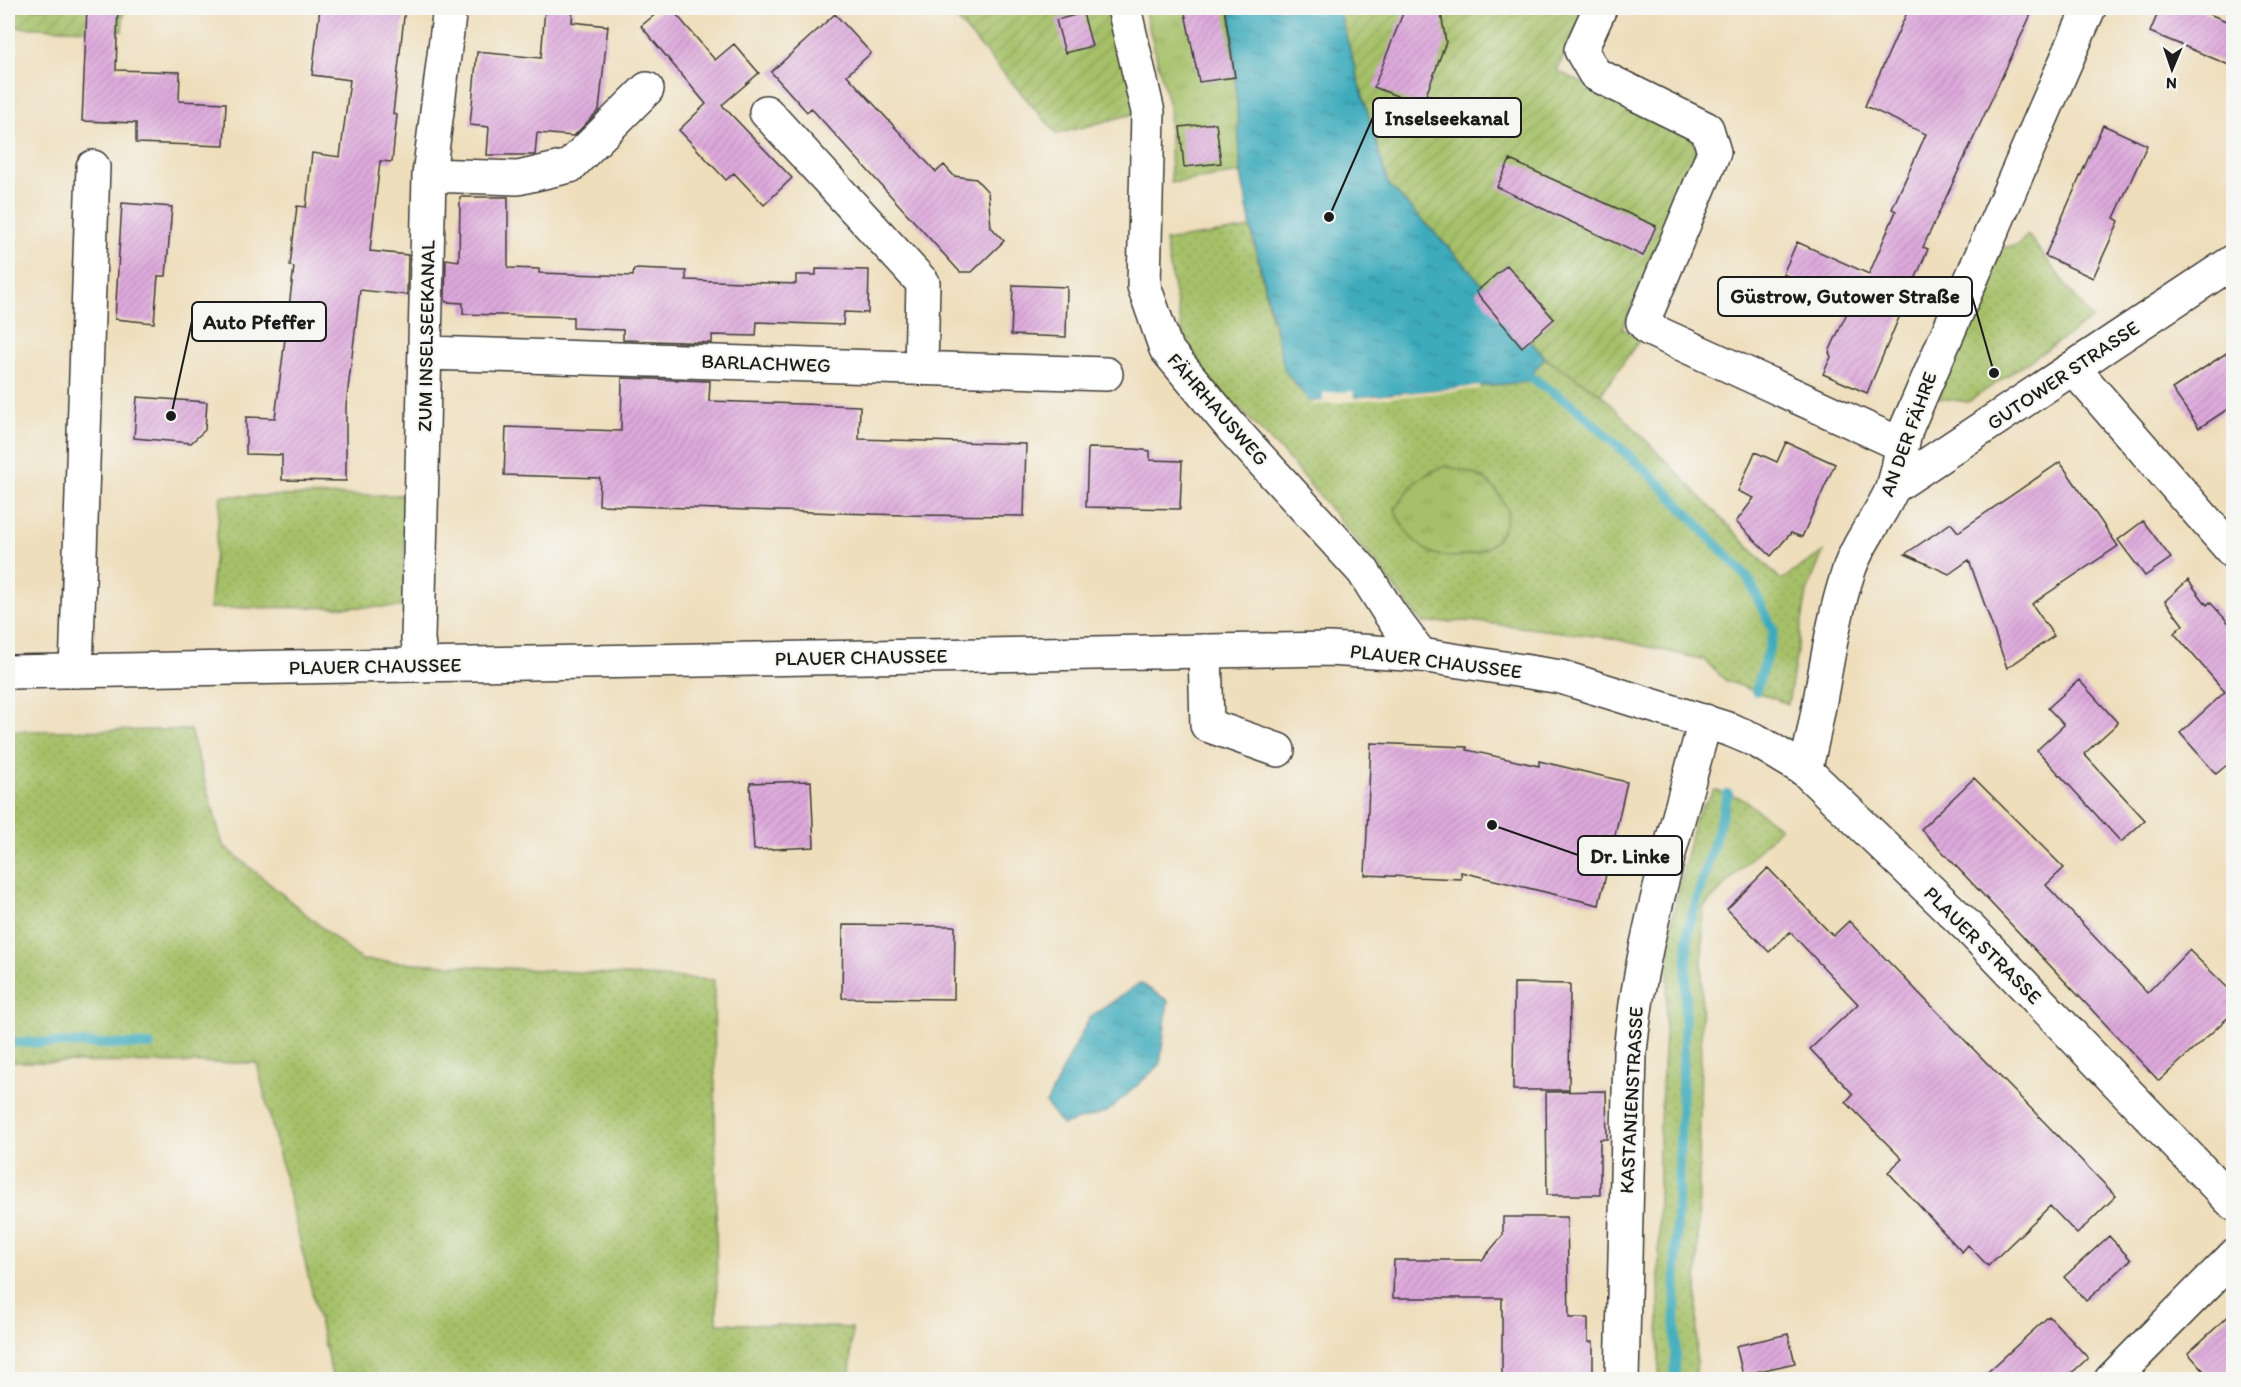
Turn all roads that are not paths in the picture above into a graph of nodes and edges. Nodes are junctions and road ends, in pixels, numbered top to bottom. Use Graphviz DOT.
graph roads {
  1 [pos="450,8"];
  2 [pos="1124,8"];
  3 [pos="1600,8"];
  4 [pos="2088,8"];
  5 [pos="647,89"];
  6 [pos="766,112"];
  7 [pos="93,167"];
  8 [pos="429,175"];
  9 [pos="2234,261"];
  10 [pos="426,353"];
  11 [pos="921,368"];
  12 [pos="2073,368"];
  13 [pos="1106,374"];
  14 [pos="1900,444"];
  15 [pos="1892,488"];
  16 [pos="2234,553"];
  17 [pos="1205,651"];
  18 [pos="1421,655"];
  19 [pos="421,665"];
  20 [pos="76,671"];
  21 [pos="8,672"];
  22 [pos="1705,721"];
  23 [pos="1278,750"];
  24 [pos="1805,771"];
  25 [pos="2234,1204"];
  26 [pos="2234,1256"];
  27 [pos="1622,1380"];
  28 [pos="2111,1380"];
  1 -- 8 [label="street, ZUM INSELSEEKANAL"];
  2 -- 18 [label="street, FÄHRHAUSWEG"];
  3 -- 14 [label="street"];
  4 -- 14 [label="street, AN DER FÄHRE"];
  5 -- 8 [label="street"];
  6 -- 11 [label="street"];
  7 -- 20 [label="street"];
  8 -- 10 [label="street, ZUM INSELSEEKANAL"];
  9 -- 12 [label="street, GUTOWER STRASSE"];
  10 -- 11 [label="street, BARLACHWEG"];
  10 -- 19 [label="street, ZUM INSELSEEKANAL"];
  11 -- 13 [label="street, BARLACHWEG"];
  12 -- 15 [label="street, GUTOWER STRASSE"];
  12 -- 16 [label="street"];
  14 -- 15 [label="street, AN DER FÄHRE"];
  15 -- 24 [label="street, AN DER FÄHRE"];
  17 -- 18 [label="street, PLAUER CHAUSSEE"];
  17 -- 19 [label="street, PLAUER CHAUSSEE"];
  17 -- 23 [label="street"];
  18 -- 22 [label="street, PLAUER CHAUSSEE"];
  19 -- 20 [label="street, PLAUER CHAUSSEE"];
  20 -- 21 [label="street, PLAUER CHAUSSEE"];
  22 -- 24 [label="street, PLAUER STRASSE"];
  22 -- 27 [label="street, KASTANIENSTRASSE"];
  24 -- 25 [label="street, PLAUER STRASSE"];
  26 -- 28 [label="street"];
}
